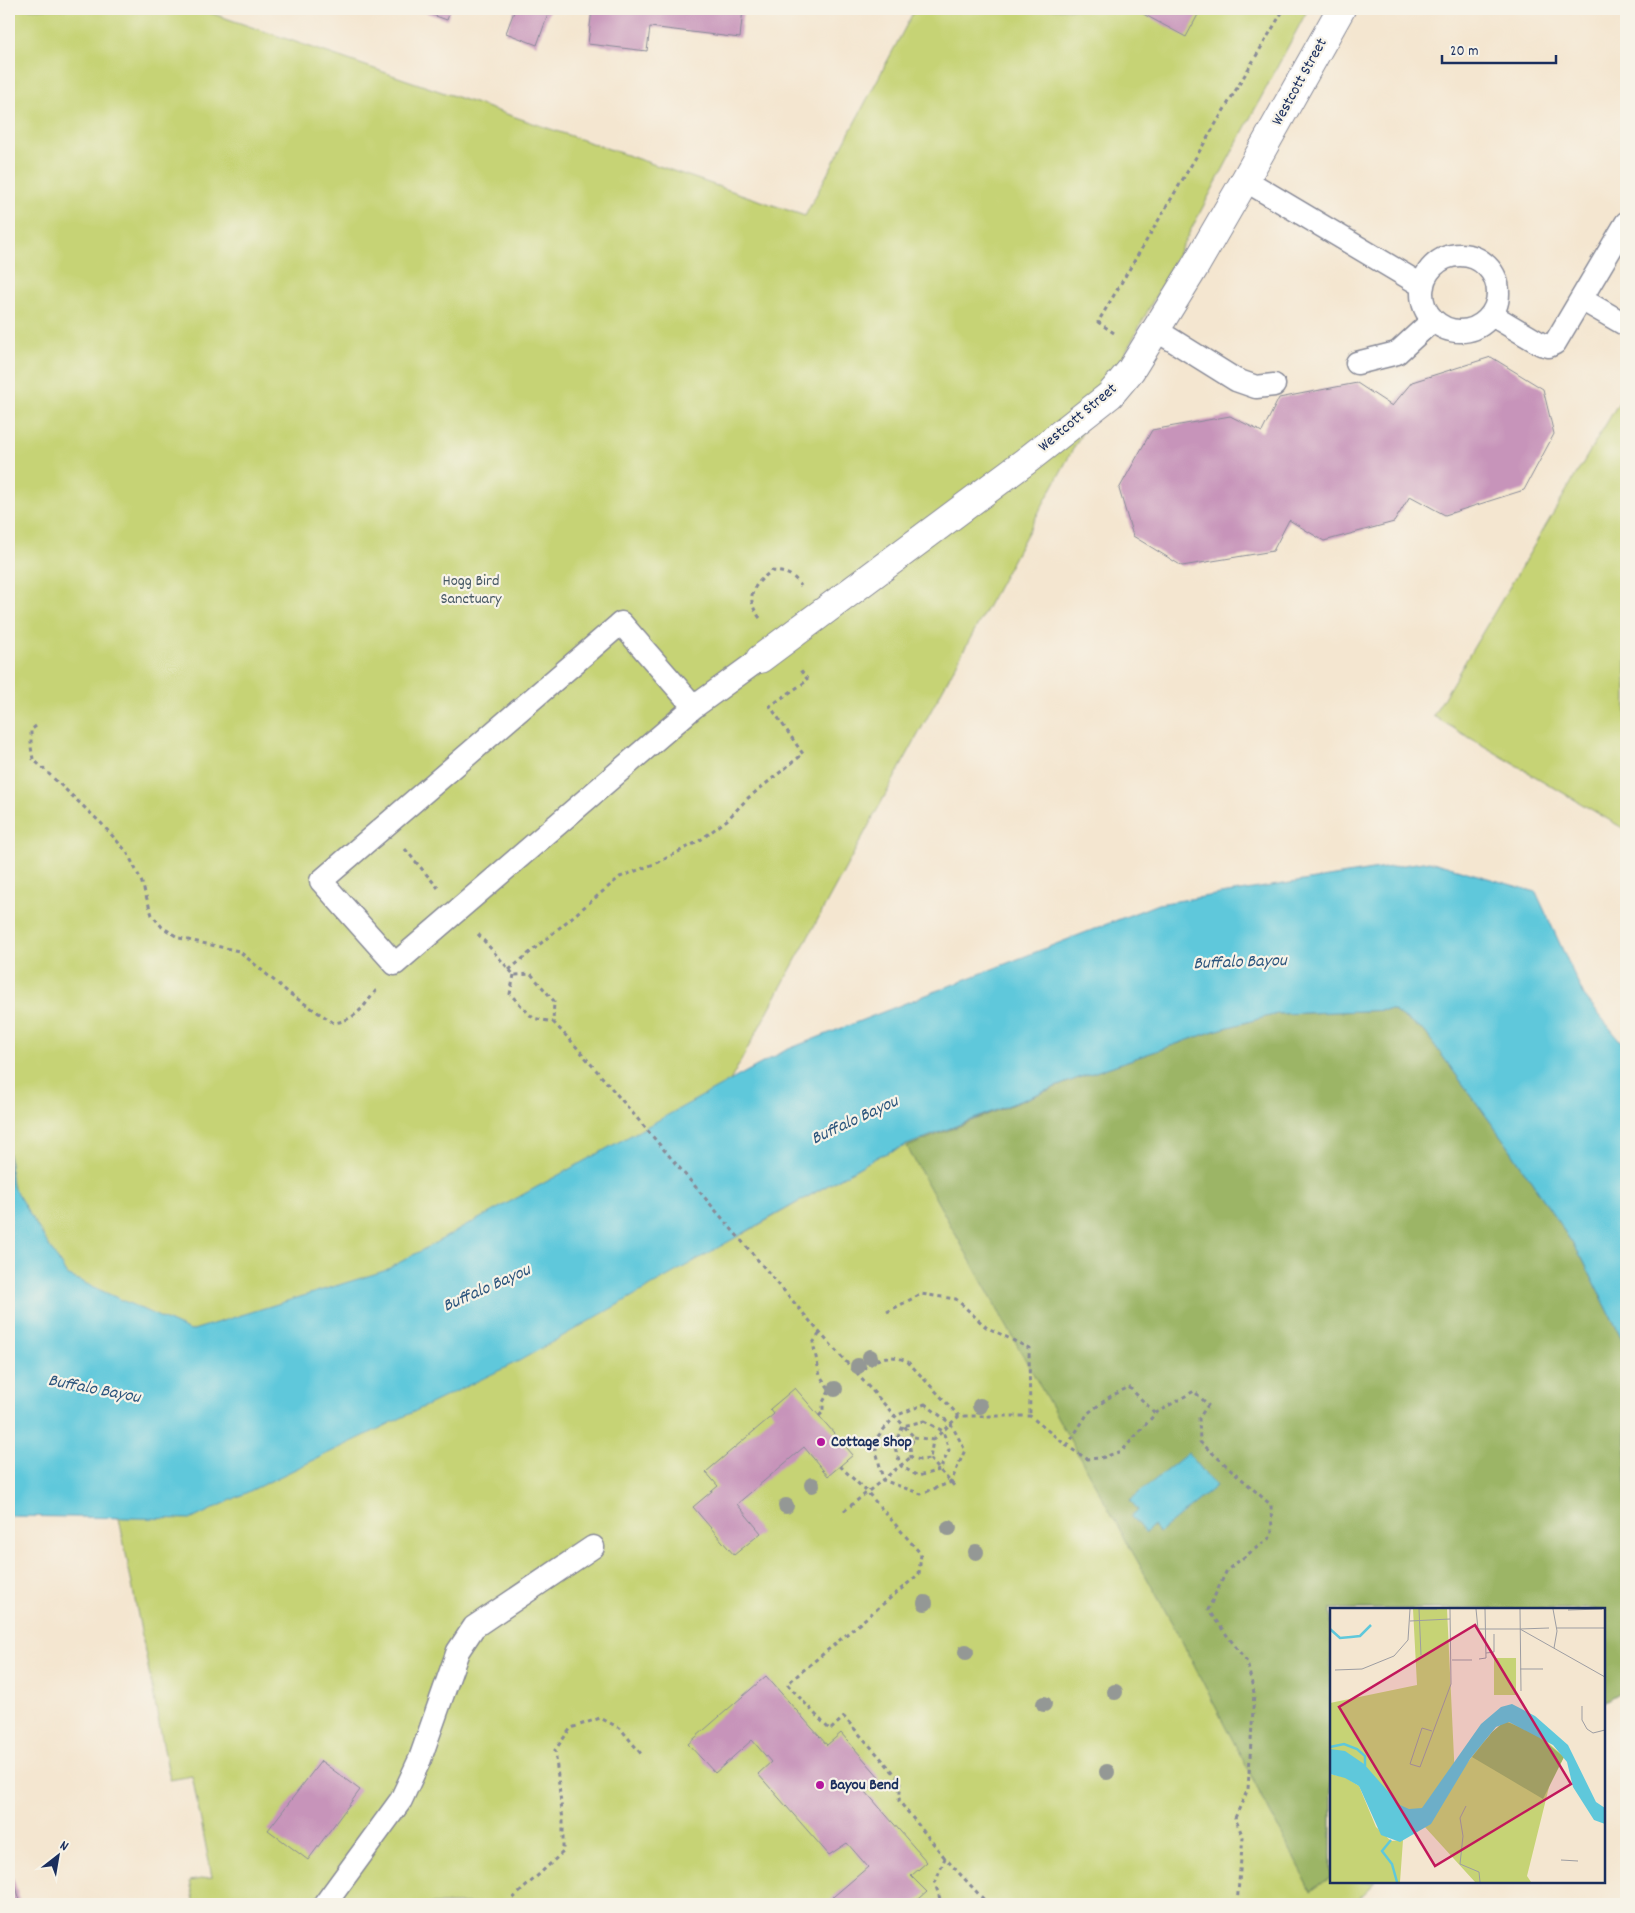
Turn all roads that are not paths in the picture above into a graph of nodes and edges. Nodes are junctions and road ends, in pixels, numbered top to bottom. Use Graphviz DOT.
graph roads {
  1 [pos="1341,9"];
  2 [pos="1245,180"];
  3 [pos="1626,223"];
  4 [pos="1423,286"];
  5 [pos="1581,299"];
  6 [pos="1492,315"];
  7 [pos="1433,320"];
  8 [pos="1626,325"];
  9 [pos="1156,330"];
  10 [pos="1357,363"];
  11 [pos="1274,385"];
  12 [pos="760,659"];
  13 [pos="694,707"];
  14 [pos="593,1547"];
  15 [pos="325,1904"];
  1 -- 2 [label="street, Westcott Street"];
  2 -- 4 [label="lane"];
  2 -- 9 [label="street, Westcott Street"];
  3 -- 5 [label="lane"];
  4 -- 6 [label="lane"];
  4 -- 7 [label="lane"];
  5 -- 6 [label="lane"];
  5 -- 8 [label="lane"];
  6 -- 7 [label="lane"];
  7 -- 10 [label="lane"];
  9 -- 11 [label="lane"];
  9 -- 12 [label="street, Westcott Street"];
  12 -- 13 [label="lane"];
  13 -- 13 [label="lane"];
  14 -- 15 [label="lane"];
}
